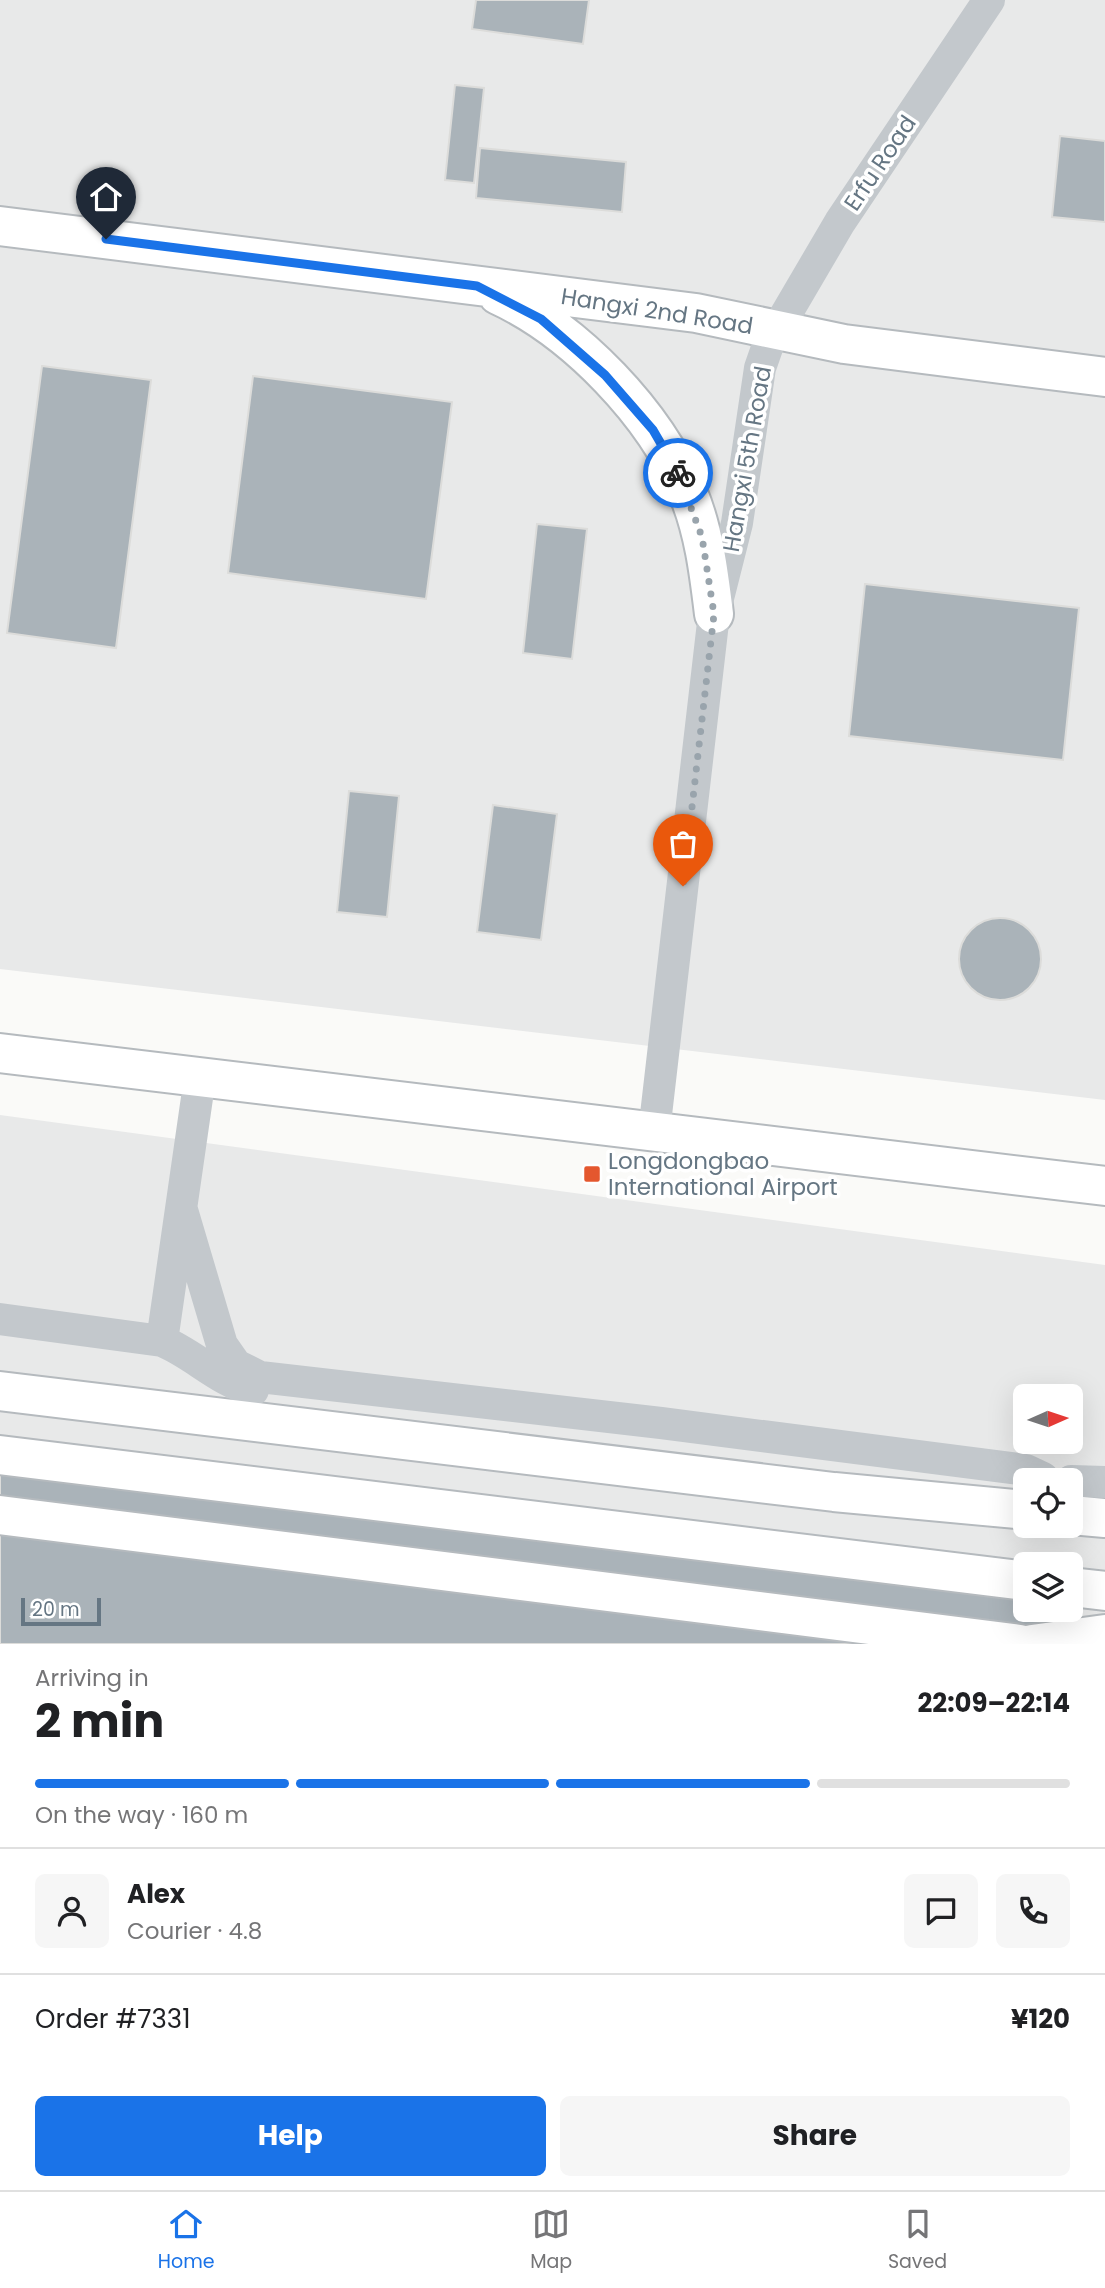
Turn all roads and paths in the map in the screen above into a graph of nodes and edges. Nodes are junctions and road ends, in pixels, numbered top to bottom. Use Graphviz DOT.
graph roads {
  1 [pos="989,0"];
  2 [pos="0,226"];
  3 [pos="477,286"];
  4 [pos="777,330"];
  5 [pos="1105,377"];
  6 [pos="714,614"];
  7 [pos="0,1053"];
  8 [pos="200,1077"];
  9 [pos="654,1132"];
  10 [pos="1105,1186"];
  11 [pos="182,1210"];
  12 [pos="0,1319"];
  13 [pos="162,1341"];
  14 [pos="0,1391"];
  15 [pos="0,1455"];
  16 [pos="1013,1468"];
  17 [pos="1013,1482"];
  18 [pos="1105,1482"];
  19 [pos="1083,1483"];
  20 [pos="1013,1486"];
  21 [pos="0,1515"];
  22 [pos="1083,1516"];
  23 [pos="1105,1518"];
  24 [pos="0,1526"];
  25 [pos="1013,1579"];
  26 [pos="1083,1588"];
  27 [pos="1105,1591"];
  28 [pos="1105,1634"];
  29 [pos="964,1644"];
  30 [pos="1020,1644"];
  31 [pos="1032,1644"];
  1 -- 4 [label="street, Erfu Road"];
  2 -- 3 [label="main road, Hangxi 2nd Road"];
  3 -- 4 [label="main road, Hangxi 2nd Road"];
  3 -- 6 [label="main road"];
  4 -- 5 [label="main road, Hangxi 2nd Road"];
  4 -- 6 [label="street, Hangxi 5th Road"];
  6 -- 9 [label="street, Hangxi 5th Road"];
  7 -- 8 [label="main road"];
  8 -- 9 [label="main road"];
  8 -- 11 [label="street"];
  9 -- 10 [label="main road"];
  11 -- 13 [label="street"];
  11 -- 16 [label="street"];
  12 -- 13 [label="street"];
  13 -- 17 [label="street"];
  14 -- 20 [label="main road"];
  15 -- 25 [label="main road"];
  18 -- 19 [label="street"];
  21 -- 30 [label="main road"];
  22 -- 23 [label="main road"];
  24 -- 29 [label="main road"];
  26 -- 27 [label="main road"];
  28 -- 31 [label="main road"];
}
